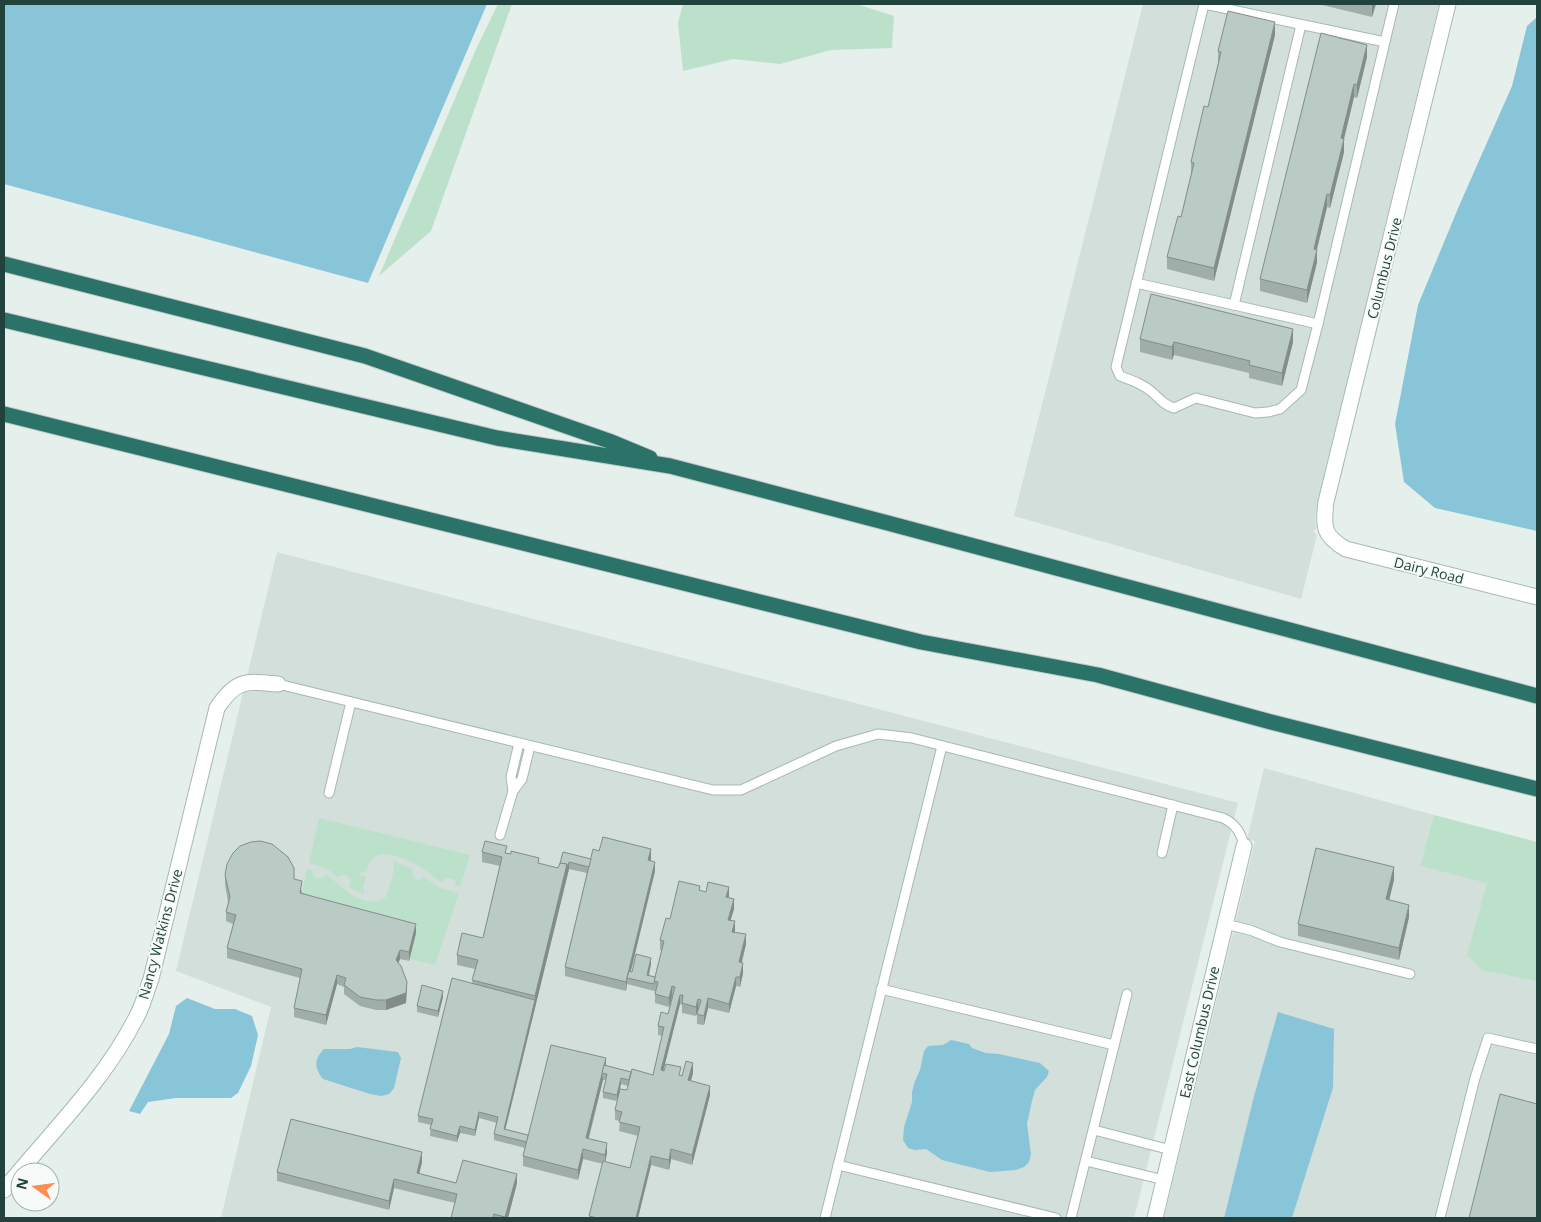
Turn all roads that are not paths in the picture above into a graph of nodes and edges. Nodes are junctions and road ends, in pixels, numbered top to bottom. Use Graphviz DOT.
graph roads {
  1 [pos="1204,4"];
  2 [pos="1394,4"];
  3 [pos="1448,4"];
  4 [pos="1300,25"];
  5 [pos="1385,42"];
  6 [pos="4,264"];
  7 [pos="1136,283"];
  8 [pos="1234,305"];
  9 [pos="4,320"];
  10 [pos="1318,324"];
  11 [pos="4,414"];
  12 [pos="670,466"];
  13 [pos="1326,532"];
  14 [pos="1537,597"];
  15 [pos="278,684"];
  16 [pos="1537,696"];
  17 [pos="351,702"];
  18 [pos="519,743"];
  19 [pos="530,746"];
  20 [pos="942,746"];
  21 [pos="1537,789"];
  22 [pos="513,791"];
  23 [pos="329,793"];
  24 [pos="1173,805"];
  25 [pos="500,835"];
  26 [pos="1244,846"];
  27 [pos="1162,853"];
  28 [pos="1225,924"];
  29 [pos="1410,974"];
  30 [pos="881,989"];
  31 [pos="1127,994"];
  32 [pos="1114,1045"];
  33 [pos="1537,1049"];
  34 [pos="1094,1130"];
  35 [pos="1171,1150"];
  36 [pos="1086,1161"];
  37 [pos="838,1165"];
  38 [pos="1164,1180"];
  39 [pos="4,1190"];
  40 [pos="825,1218"];
  41 [pos="1056,1218"];
  42 [pos="1071,1218"];
  43 [pos="1155,1218"];
  44 [pos="1440,1218"];
  1 -- 4 [label="lane"];
  1 -- 7 [label="lane"];
  2 -- 5 [label="lane"];
  3 -- 13 [label="street, Columbus Drive"];
  4 -- 5 [label="lane"];
  4 -- 8 [label="lane"];
  5 -- 10 [label="lane"];
  6 -- 12 [label="highway"];
  7 -- 8 [label="lane"];
  7 -- 10 [label="lane"];
  8 -- 10 [label="lane"];
  9 -- 12 [label="highway"];
  11 -- 21 [label="highway"];
  12 -- 16 [label="highway"];
  13 -- 14 [label="street, Dairy Road"];
  15 -- 17 [label="lane"];
  15 -- 39 [label="street, Nancy Watkins Drive"];
  17 -- 18 [label="lane"];
  17 -- 23 [label="lane"];
  18 -- 19 [label="lane"];
  18 -- 22 [label="lane"];
  19 -- 20 [label="lane"];
  19 -- 22 [label="lane"];
  20 -- 24 [label="lane"];
  20 -- 30 [label="lane"];
  22 -- 25 [label="lane"];
  24 -- 26 [label="lane"];
  24 -- 27 [label="lane"];
  26 -- 28 [label="street, East Columbus Drive"];
  28 -- 29 [label="lane"];
  28 -- 35 [label="street, East Columbus Drive"];
  30 -- 32 [label="lane"];
  30 -- 37 [label="lane"];
  31 -- 32 [label="lane"];
  32 -- 34 [label="lane"];
  33 -- 44 [label="lane"];
  34 -- 35 [label="lane"];
  34 -- 36 [label="lane"];
  35 -- 38 [label="street, East Columbus Drive"];
  36 -- 38 [label="lane"];
  36 -- 42 [label="lane"];
  37 -- 40 [label="lane"];
  37 -- 41 [label="lane"];
  38 -- 43 [label="street, East Columbus Drive"];
}
